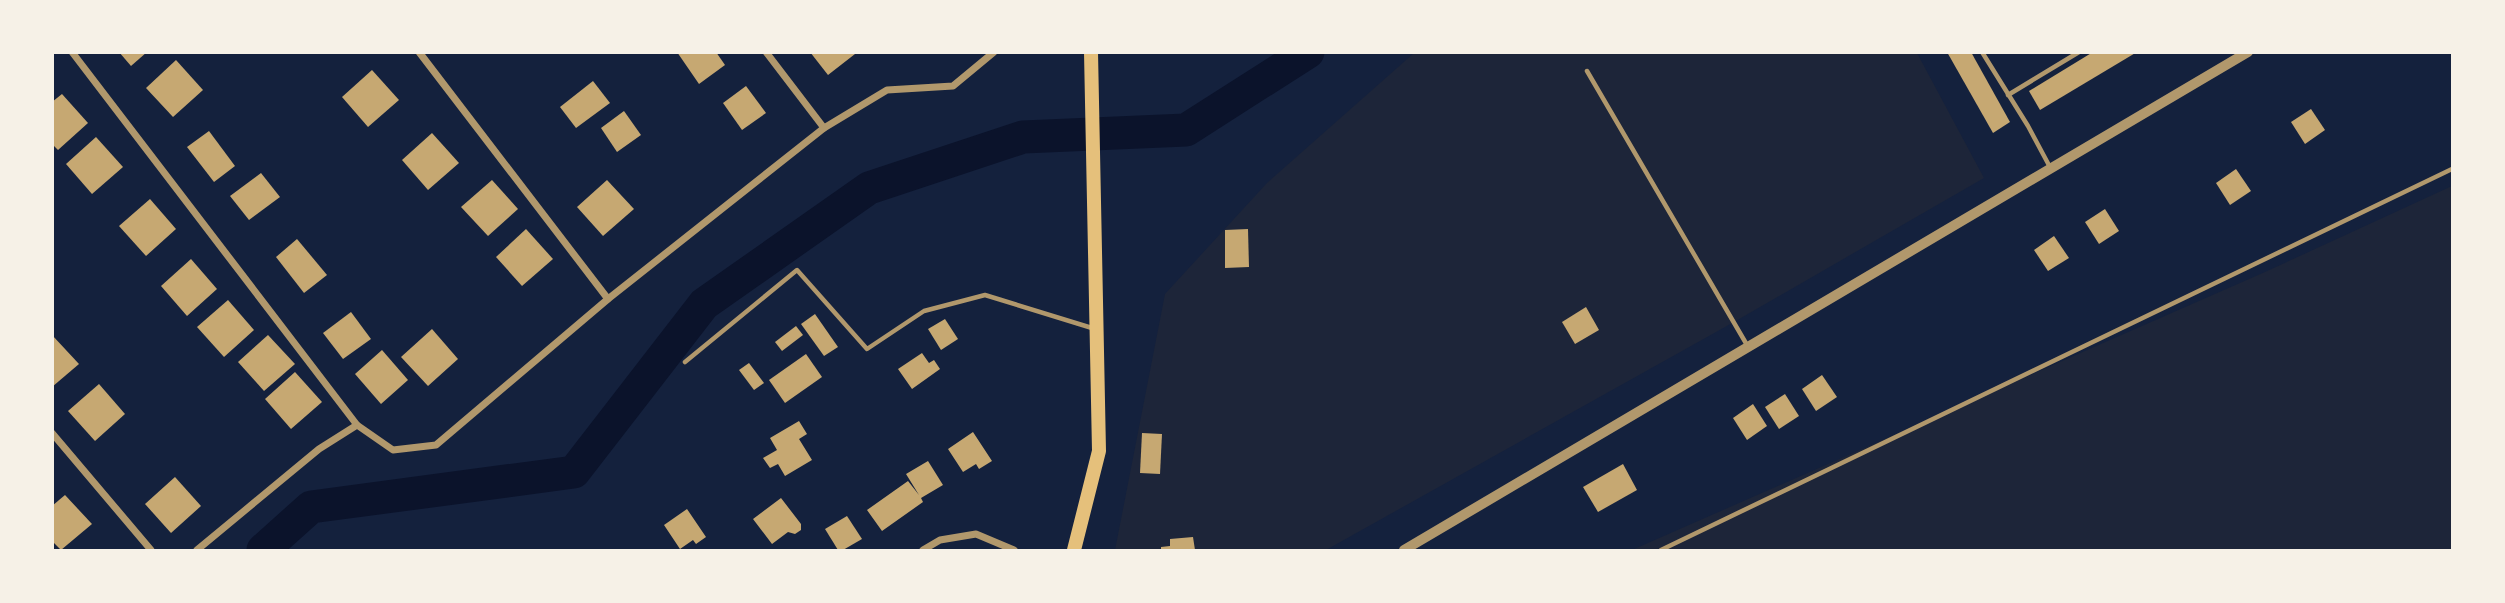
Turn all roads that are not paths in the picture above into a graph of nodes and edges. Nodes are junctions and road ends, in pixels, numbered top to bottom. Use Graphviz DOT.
graph roads {
  1 [pos="72,52"];
  2 [pos="419,52"];
  3 [pos="766,52"];
  4 [pos="994,52"];
  5 [pos="1091,52"];
  6 [pos="1982,52"];
  7 [pos="2061,52"];
  8 [pos="2079,52"];
  9 [pos="2248,52"];
  10 [pos="2066,60"];
  11 [pos="1587,71"];
  12 [pos="2008,95"];
  13 [pos="824,128"];
  14 [pos="2051,169"];
  15 [pos="2452,169"];
  16 [pos="608,299"];
  17 [pos="1097,329"];
  18 [pos="1750,348"];
  19 [pos="685,362"];
  20 [pos="357,425"];
  21 [pos="52,433"];
  22 [pos="151,551"];
  23 [pos="197,551"];
  24 [pos="923,551"];
  25 [pos="1014,551"];
  26 [pos="1074,551"];
  27 [pos="1404,551"];
  28 [pos="1661,551"];
  1 -- 20 [label="street"];
  2 -- 16 [label="street"];
  3 -- 13 [label="street"];
  4 -- 13 [label="street"];
  5 -- 17 [label="main road"];
  6 -- 12 [label="lane"];
  7 -- 10 [label="lane"];
  8 -- 10 [label="lane"];
  9 -- 14 [label="street"];
  10 -- 12 [label="lane"];
  11 -- 18 [label="lane"];
  12 -- 14 [label="lane"];
  13 -- 16 [label="street"];
  14 -- 18 [label="street"];
  15 -- 28 [label="lane"];
  16 -- 20 [label="street"];
  17 -- 19 [label="lane"];
  17 -- 26 [label="main road"];
  18 -- 27 [label="street"];
  20 -- 23 [label="street"];
  21 -- 22 [label="street"];
  24 -- 25 [label="street"];
}
